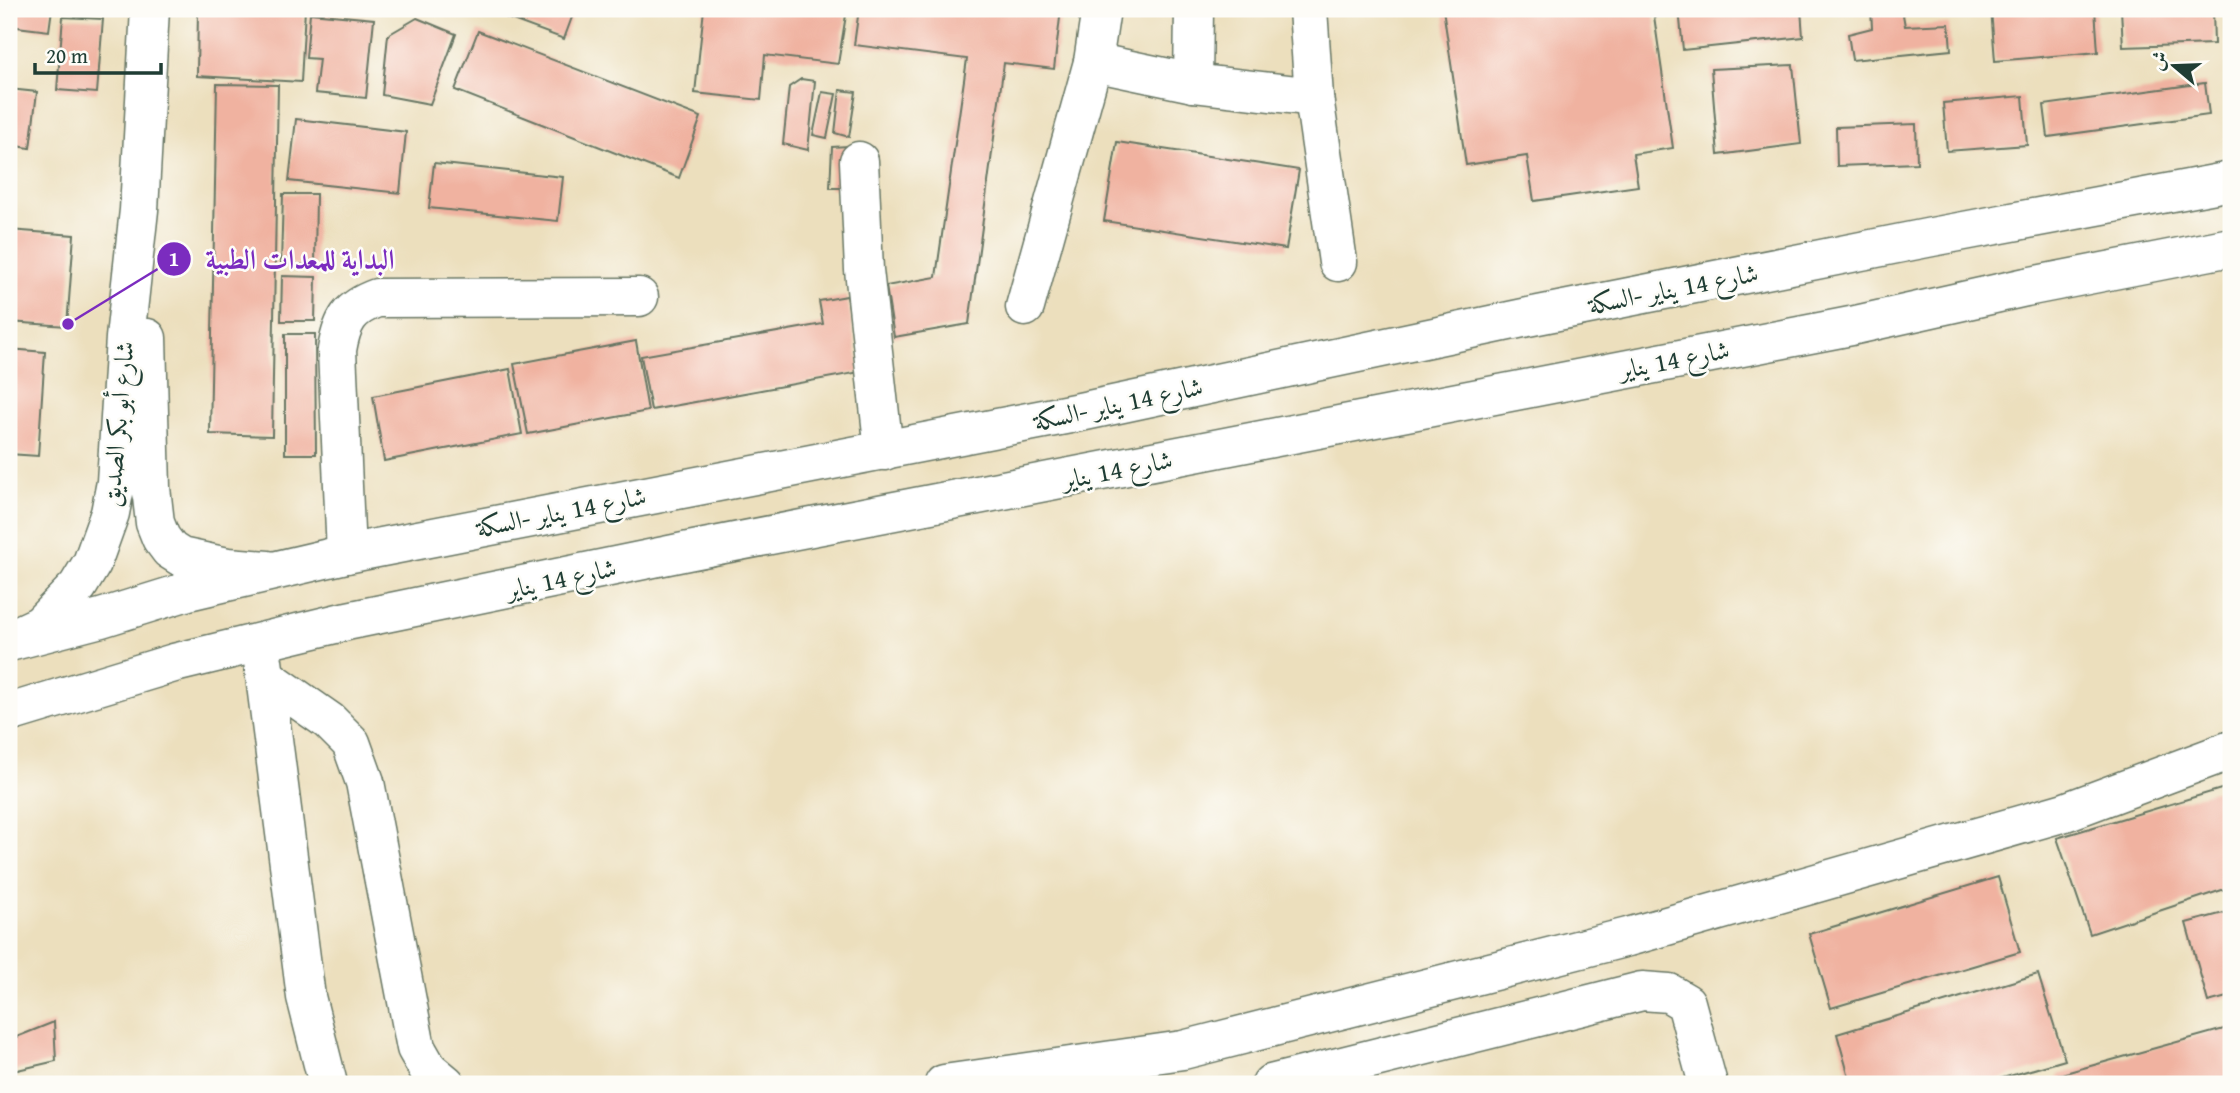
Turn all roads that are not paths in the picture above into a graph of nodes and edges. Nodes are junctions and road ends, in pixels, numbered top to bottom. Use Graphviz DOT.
graph roads {
  1 [pos="150,9"];
  2 [pos="1101,9"];
  3 [pos="1194,9"];
  4 [pos="1308,9"];
  5 [pos="1093,62"];
  6 [pos="1193,83"];
  7 [pos="1314,97"];
  8 [pos="859,161"];
  9 [pos="2231,181"];
  10 [pos="139,210"];
  11 [pos="2231,247"];
  12 [pos="1338,262"];
  13 [pos="639,298"];
  14 [pos="1025,307"];
  15 [pos="884,451"];
  16 [pos="346,554"];
  17 [pos="277,570"];
  18 [pos="9,641"];
  19 [pos="262,660"];
  20 [pos="9,713"];
  21 [pos="2231,750"];
  22 [pos="328,1084"];
  23 [pos="446,1084"];
  24 [pos="944,1084"];
  25 [pos="1271,1084"];
  26 [pos="1708,1084"];
  1 -- 10 [label="main road, شارع أبو بكر الصديق"];
  2 -- 5 [label="main road"];
  3 -- 6 [label="main road"];
  4 -- 7 [label="main road"];
  5 -- 6 [label="main road"];
  5 -- 14 [label="main road"];
  6 -- 7 [label="main road"];
  7 -- 12 [label="main road"];
  8 -- 15 [label="main road"];
  9 -- 15 [label="main road, شارع 14 يناير -السكة"];
  10 -- 17 [label="main road, شارع أبو بكر الصديق"];
  10 -- 18 [label="main road, شارع أبو بكر الصديق"];
  11 -- 19 [label="main road, شارع 14 يناير"];
  13 -- 16 [label="main road"];
  15 -- 16 [label="main road, شارع 14 يناير -السكة"];
  16 -- 17 [label="main road, شارع 14 يناير -السكة"];
  17 -- 18 [label="main road, شارع 14 يناير -السكة"];
  19 -- 20 [label="main road, شارع 14 يناير"];
  19 -- 22 [label="main road"];
  19 -- 23 [label="main road"];
  21 -- 24 [label="main road"];
  25 -- 26 [label="main road"];
}
